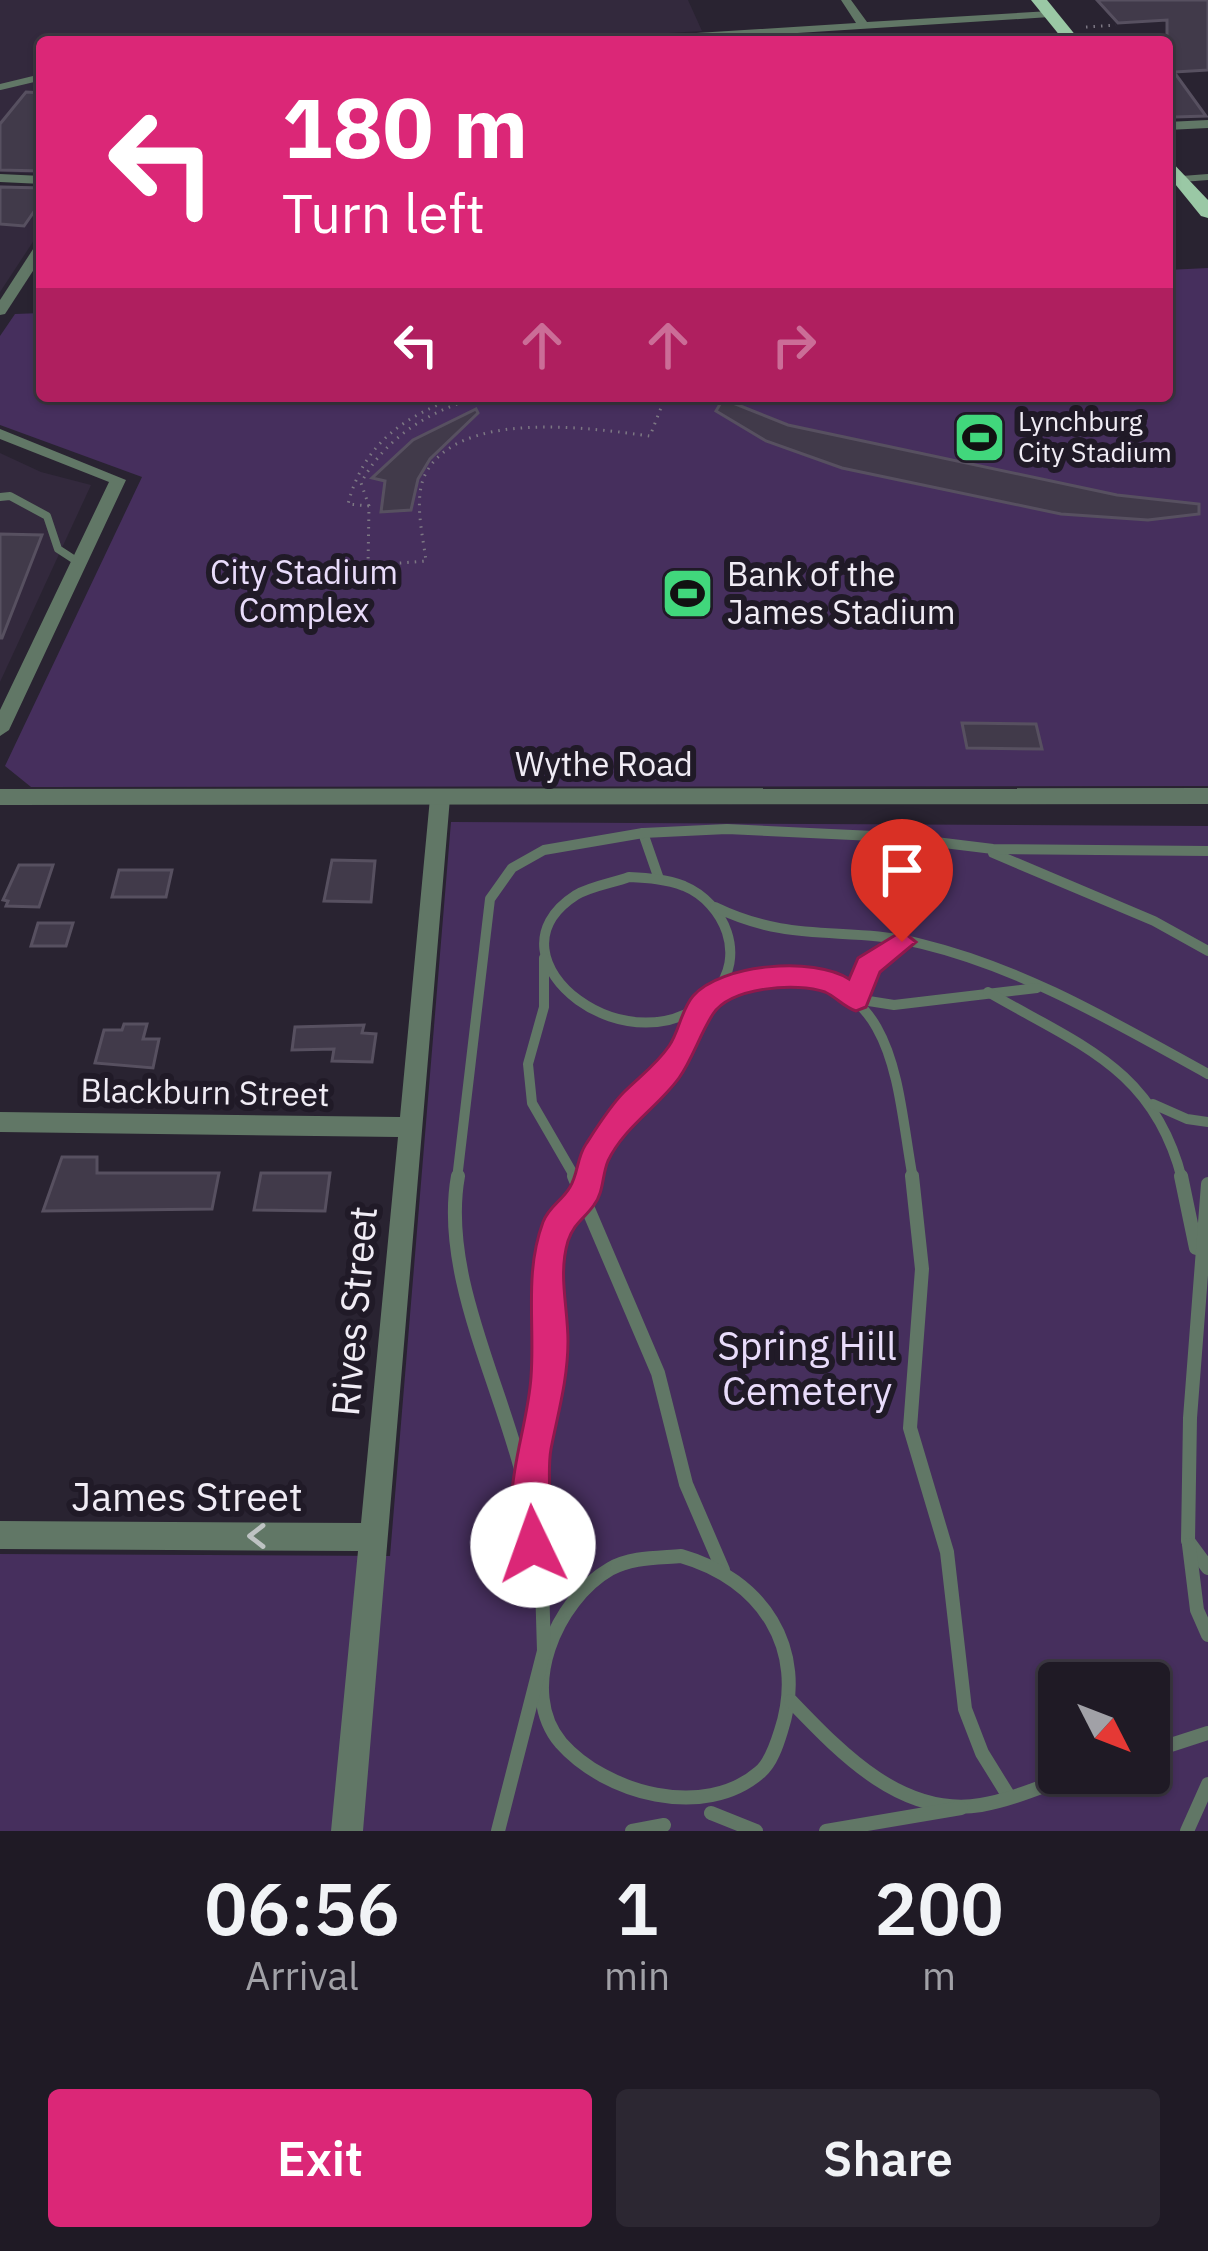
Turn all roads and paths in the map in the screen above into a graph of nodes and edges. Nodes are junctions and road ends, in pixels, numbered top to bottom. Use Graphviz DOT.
graph roads {
  1 [pos="846,0"];
  2 [pos="1045,7"];
  3 [pos="863,25"];
  4 [pos="1116,26"];
  5 [pos="806,29"];
  6 [pos="1075,35"];
  7 [pos="696,36"];
  8 [pos="810,36"];
  9 [pos="36,78"];
  10 [pos="0,87"];
  11 [pos="1208,124"];
  12 [pos="1173,126"];
  13 [pos="1173,168"];
  14 [pos="1173,169"];
  15 [pos="1208,177"];
  16 [pos="0,178"];
  17 [pos="36,180"];
  18 [pos="1208,212"];
  19 [pos="36,255"];
  20 [pos="0,311"];
  21 [pos="445,402"];
  22 [pos="464,402"];
  23 [pos="663,402"];
  24 [pos="0,434"];
  25 [pos="0,496"];
  26 [pos="369,506"];
  27 [pos="78,562"];
  28 [pos="368,566"];
  29 [pos="325,569"];
  30 [pos="0,730"];
  31 [pos="0,796"];
  32 [pos="1208,796"];
  33 [pos="440,798"];
  34 [pos="644,832"];
  35 [pos="977,847"];
  36 [pos="1208,851"];
  37 [pos="659,879"];
  38 [pos="715,907"];
  39 [pos="902,942"];
  40 [pos="1208,951"];
  41 [pos="544,958"];
  42 [pos="1040,987"];
  43 [pos="988,992"];
  44 [pos="856,999"];
  45 [pos="704,1003"];
  46 [pos="1208,1074"];
  47 [pos="1153,1103"];
  48 [pos="1208,1122"];
  49 [pos="0,1123"];
  50 [pos="410,1127"];
  51 [pos="1208,1184"];
  52 [pos="584,1194"];
  53 [pos="1200,1264"];
  54 [pos="529,1500"];
  55 [pos="0,1535"];
  56 [pos="374,1537"];
  57 [pos="1189,1541"];
  58 [pos="1208,1568"];
  59 [pos="723,1570"];
  60 [pos="1208,1635"];
  61 [pos="544,1651"];
  62 [pos="790,1701"];
  63 [pos="1208,1733"];
  64 [pos="1170,1745"];
  65 [pos="1208,1784"];
  66 [pos="1038,1786"];
  67 [pos="596,1792"];
  68 [pos="1008,1795"];
  69 [pos="970,1807"];
  70 [pos="629,1813"];
  71 [pos="347,1831"];
  72 [pos="497,1831"];
  73 [pos="632,1831"];
  74 [pos="757,1831"];
  75 [pos="826,1831"];
  76 [pos="1187,1831"];
  1 -- 3 [label="street"];
  2 -- 3 [label="street"];
  2 -- 6 [label="main road"];
  3 -- 5 [label="street"];
  4 -- 6 [label="path"];
  5 -- 7 [label="street"];
  5 -- 8 [label="street"];
  9 -- 10 [label="lane"];
  11 -- 12 [label="street"];
  13 -- 15 [label="lane"];
  14 -- 18 [label="main road"];
  16 -- 17 [label="street"];
  19 -- 20 [label="street"];
  21 -- 26 [label="path"];
  22 -- 26 [label="path"];
  23 -- 28 [label="path"];
  24 -- 27 [label="street"];
  25 -- 27 [label="lane"];
  26 -- 28 [label="path"];
  27 -- 30 [label="street"];
  28 -- 29 [label="path"];
  31 -- 33 [label="street, Wythe Road"];
  32 -- 33 [label="street, Wythe Road"];
  33 -- 50 [label="street, Rives Street"];
  34 -- 35 [label="lane"];
  34 -- 37 [label="lane"];
  34 -- 54 [label="lane"];
  35 -- 36 [label="lane"];
  35 -- 40 [label="lane"];
  37 -- 38 [label="lane"];
  37 -- 41 [label="lane"];
  38 -- 39 [label="lane"];
  38 -- 45 [label="lane"];
  39 -- 42 [label="lane"];
  39 -- 44 [label="lane"];
  41 -- 45 [label="lane"];
  41 -- 52 [label="lane"];
  42 -- 43 [label="lane"];
  42 -- 46 [label="lane"];
  43 -- 44 [label="lane"];
  43 -- 47 [label="lane"];
  44 -- 45 [label="lane"];
  44 -- 68 [label="lane"];
  45 -- 52 [label="lane"];
  47 -- 48 [label="lane"];
  47 -- 53 [label="lane"];
  49 -- 50 [label="street, Blackburn Street"];
  50 -- 56 [label="street, Rives Street"];
  51 -- 53 [label="lane"];
  52 -- 54 [label="lane"];
  52 -- 59 [label="lane"];
  53 -- 57 [label="lane"];
  54 -- 61 [label="lane"];
  56 -- 55 [label="street, James Street, one-way"];
  56 -- 71 [label="street, Rives Street"];
  57 -- 58 [label="lane"];
  57 -- 60 [label="lane"];
  59 -- 61 [label="lane"];
  59 -- 62 [label="lane"];
  61 -- 67 [label="lane"];
  61 -- 72 [label="lane"];
  62 -- 69 [label="lane"];
  62 -- 74 [label="lane"];
  63 -- 64 [label="lane"];
  65 -- 76 [label="lane"];
  66 -- 68 [label="lane"];
  68 -- 69 [label="lane"];
  69 -- 75 [label="lane"];
  70 -- 73 [label="lane"];
}
